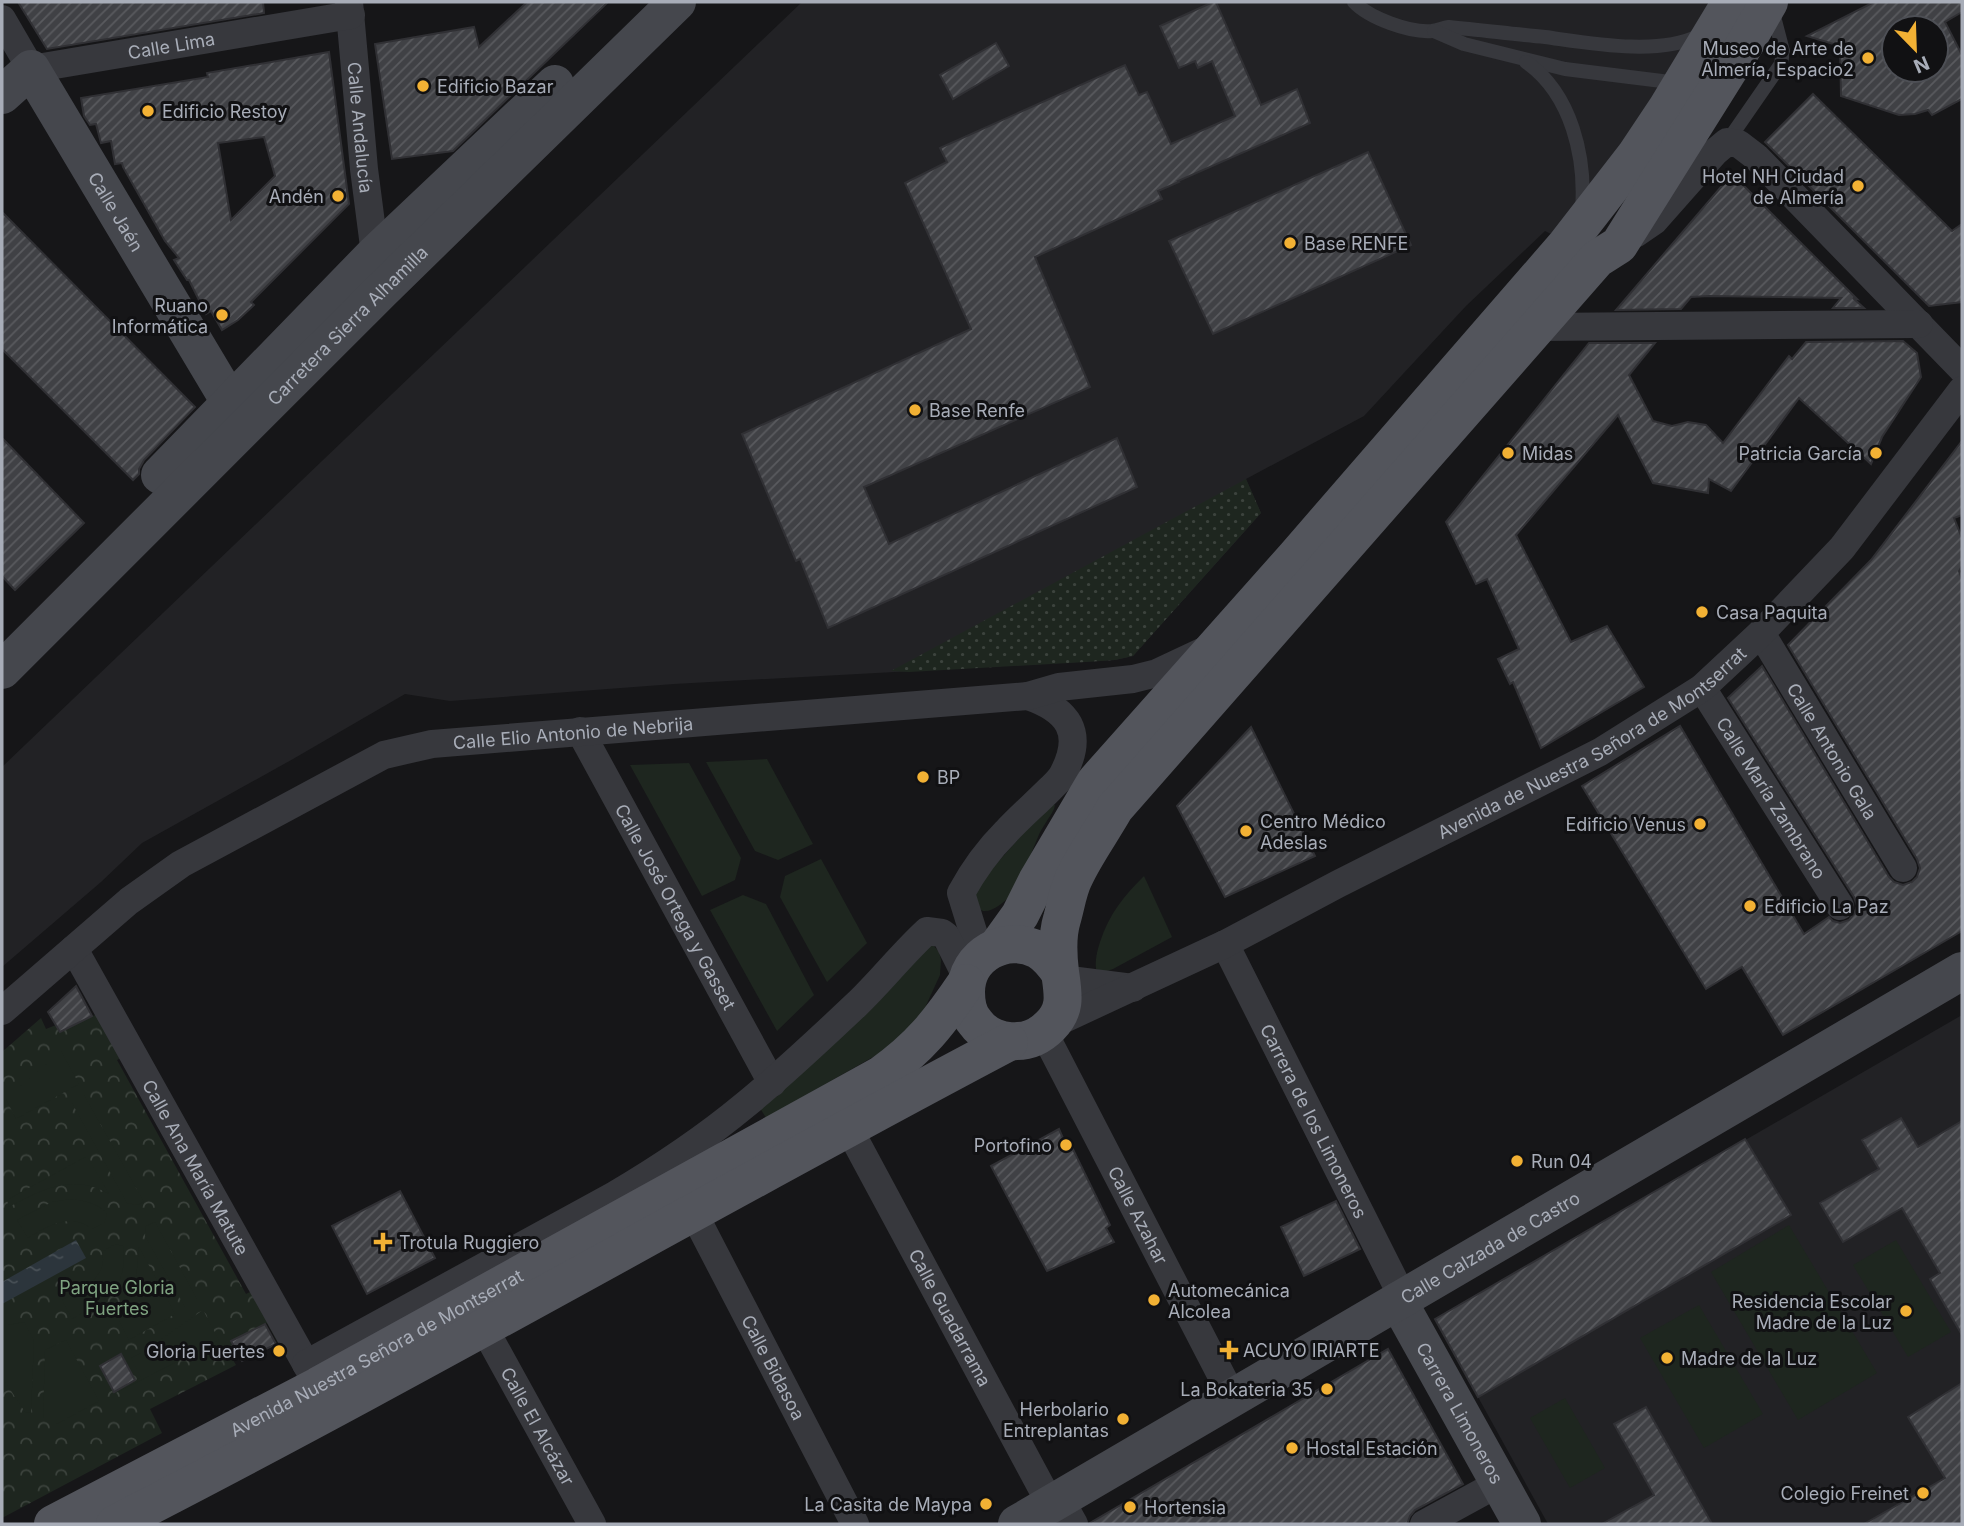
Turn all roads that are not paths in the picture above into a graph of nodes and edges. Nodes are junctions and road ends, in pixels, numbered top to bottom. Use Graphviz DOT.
graph roads {
  1 [pos="638,2"];
  2 [pos="677,2"];
  3 [pos="1354,2"];
  4 [pos="1770,2"];
  5 [pos="350,9"];
  6 [pos="1723,15"];
  7 [pos="2,19"];
  8 [pos="1434,31"];
  9 [pos="1519,58"];
  10 [pos="31,69"];
  11 [pos="1702,83"];
  12 [pos="2,95"];
  13 [pos="567,110"];
  14 [pos="1727,142"];
  15 [pos="404,227"];
  16 [pos="1580,228"];
  17 [pos="1619,245"];
  18 [pos="375,254"];
  19 [pos="1919,324"];
  20 [pos="1537,327"];
  21 [pos="1962,369"];
  22 [pos="1962,390"];
  23 [pos="230,402"];
  24 [pos="129,543"];
  25 [pos="1761,633"];
  26 [pos="2,635"];
  27 [pos="1215,645"];
  28 [pos="2,670"];
  29 [pos="1702,688"];
  30 [pos="1028,696"];
  31 [pos="580,730"];
  32 [pos="1058,781"];
  33 [pos="1096,781"];
  34 [pos="1897,872"];
  35 [pos="1845,903"];
  36 [pos="1225,944"];
  37 [pos="74,949"];
  38 [pos="978,966"];
  39 [pos="1962,971"];
  40 [pos="1061,976"];
  41 [pos="1133,988"];
  42 [pos="2,1011"];
  43 [pos="1034,1033"];
  44 [pos="772,1083"];
  45 [pos="849,1129"];
  46 [pos="693,1212"];
  47 [pos="1401,1300"];
  48 [pos="484,1328"];
  49 [pos="312,1375"];
  50 [pos="1234,1398"];
  51 [pos="1499,1483"];
  52 [pos="1061,1509"];
  53 [pos="124,1522"];
  54 [pos="53,1524"];
  55 [pos="592,1524"];
  56 [pos="855,1524"];
  57 [pos="1017,1524"];
  58 [pos="1424,1524"];
  59 [pos="1522,1524"];
  1 -- 15 [label="main road, Carretera Sierra Alhamilla"];
  2 -- 13 [label="main road, Carretera Sierra Alhamilla"];
  3 -- 8 [label="lane"];
  4 -- 11 [label="main road"];
  4 -- 14 [label="lane"];
  5 -- 10 [label="street, Calle Lima"];
  5 -- 18 [label="street, Calle Andalucía"];
  6 -- 8 [label="lane"];
  6 -- 11 [label="main road"];
  7 -- 10 [label="street, Calle Jaén"];
  8 -- 9 [label="lane"];
  9 -- 11 [label="lane"];
  9 -- 16 [label="lane"];
  10 -- 12 [label="main road"];
  10 -- 23 [label="main road, Calle Jaén"];
  11 -- 16 [label="main road, Avenida Nuestra Señora de Montserrat"];
  11 -- 17 [label="main road"];
  13 -- 15 [label="main road, Carretera Sierra Alhamilla"];
  13 -- 24 [label="main road, Carretera Sierra Alhamilla"];
  14 -- 17 [label="street"];
  14 -- 19 [label="street"];
  15 -- 18 [label="main road, Carretera Sierra Alhamilla"];
  16 -- 27 [label="main road, Avenida Nuestra Señora de Montserrat"];
  17 -- 20 [label="main road"];
  18 -- 23 [label="main road, Carretera Sierra Alhamilla"];
  19 -- 20 [label="street"];
  19 -- 21 [label="street"];
  20 -- 40 [label="main road"];
  22 -- 25 [label="street, Avenida de Nuestra Señora de Montserrat"];
  23 -- 24 [label="main road, Carretera Sierra Alhamilla"];
  23 -- 26 [label="main road, Carretera Sierra Alhamilla"];
  24 -- 28 [label="main road, Carretera Sierra Alhamilla"];
  25 -- 29 [label="street, Avenida de Nuestra Señora de Montserrat"];
  25 -- 34 [label="street, Calle Antonio Gala"];
  27 -- 30 [label="street, Calle Elio Antonio de Nebrija"];
  27 -- 33 [label="main road, Avenida Nuestra Señora de Montserrat"];
  29 -- 35 [label="street, Calle María Zambrano"];
  29 -- 36 [label="street, Avenida de Nuestra Señora de Montserrat"];
  30 -- 31 [label="street, Calle Elio Antonio de Nebrija"];
  30 -- 32 [label="street"];
  31 -- 37 [label="street, Calle Elio Antonio de Nebrija"];
  31 -- 44 [label="street, Calle José Ortega y Gasset"];
  32 -- 33 [label="street"];
  32 -- 38 [label="street"];
  33 -- 38 [label="main road, Avenida Nuestra Señora de Montserrat"];
  36 -- 41 [label="street, Avenida de Nuestra Señora de Montserrat"];
  36 -- 47 [label="street, Carrera de los Limoneros"];
  37 -- 42 [label="street, Calle Elio Antonio de Nebrija"];
  37 -- 49 [label="street, Calle Ana María Matute"];
  38 -- 40 [label="main road"];
  38 -- 43 [label="main road"];
  38 -- 44 [label="street, Avenida Nuestra Señora de Montserrat"];
  38 -- 49 [label="main road, Avenida Nuestra Señora de Montserrat"];
  39 -- 47 [label="main road, Calle Calzada de Castro"];
  40 -- 41 [label="street"];
  40 -- 43 [label="main road"];
  41 -- 43 [label="street, Avenida de Nuestra Señora de Montserrat"];
  43 -- 45 [label="main road, Avenida Nuestra Señora de Montserrat"];
  43 -- 50 [label="street, Calle Azahar"];
  44 -- 49 [label="street, Avenida Nuestra Señora de Montserrat"];
  45 -- 46 [label="main road, Avenida Nuestra Señora de Montserrat"];
  45 -- 52 [label="street, Calle Guadarrama"];
  46 -- 48 [label="main road, Avenida Nuestra Señora de Montserrat"];
  46 -- 56 [label="street, Calle Bidasoa"];
  47 -- 50 [label="main road, Calle Calzada de Castro"];
  47 -- 51 [label="main road, Carrera Limoneros"];
  48 -- 53 [label="main road, Avenida Nuestra Señora de Montserrat"];
  48 -- 55 [label="street, Calle El Alcázar"];
  49 -- 54 [label="main road, Avenida Nuestra Señora de Montserrat"];
  50 -- 52 [label="main road, Calle Calzada de Castro"];
  51 -- 58 [label="street"];
  51 -- 59 [label="main road, Carrera Limoneros"];
  52 -- 57 [label="main road, Calle Calzada de Castro"];
}
